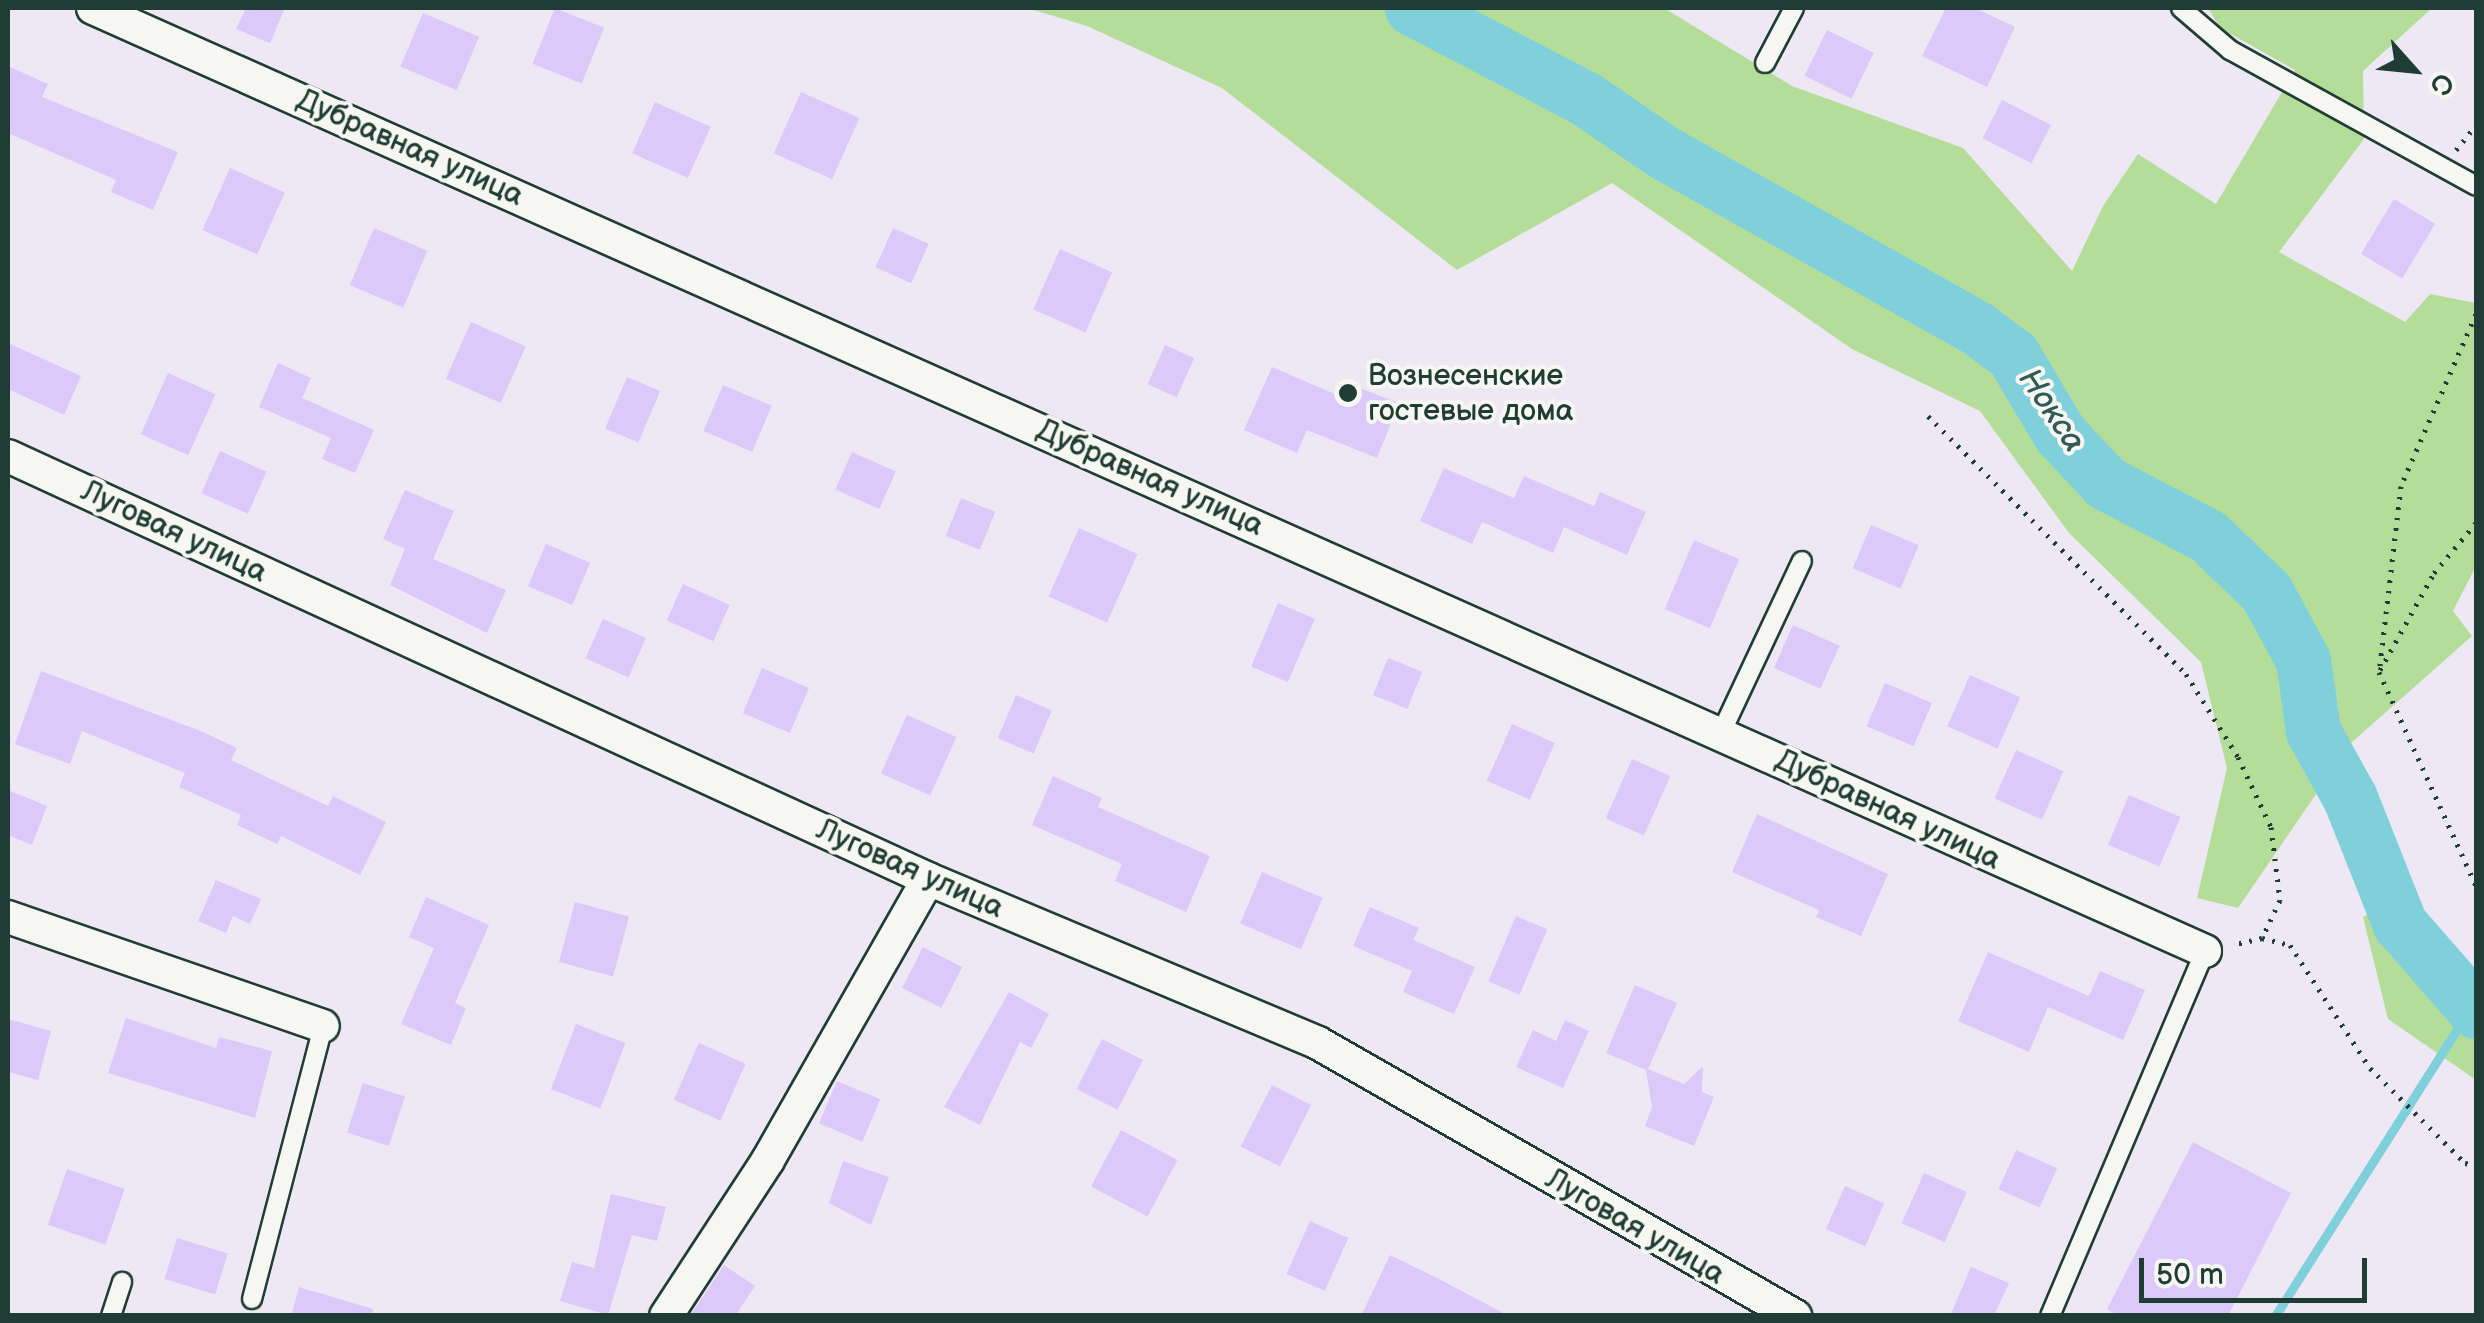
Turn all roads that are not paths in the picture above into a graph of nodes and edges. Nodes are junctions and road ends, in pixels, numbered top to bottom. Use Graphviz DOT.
graph roads {
  1 [pos="94,8"];
  2 [pos="1794,8"];
  3 [pos="2181,8"];
  4 [pos="1766,63"];
  5 [pos="2476,186"];
  6 [pos="8,456"];
  7 [pos="1802,561"];
  8 [pos="1721,733"];
  9 [pos="928,879"];
  10 [pos="8,917"];
  11 [pos="2205,950"];
  12 [pos="324,1026"];
  13 [pos="122,1282"];
  14 [pos="252,1299"];
  15 [pos="112,1316"];
  16 [pos="666,1316"];
  17 [pos="1795,1316"];
  18 [pos="2050,1316"];
  1 -- 8 [label="street, Дубравная улица"];
  2 -- 4 [label="lane"];
  3 -- 5 [label="lane"];
  6 -- 9 [label="street, Луговая улица"];
  7 -- 8 [label="lane"];
  8 -- 11 [label="street, Дубравная улица"];
  9 -- 16 [label="street"];
  9 -- 17 [label="street, Луговая улица"];
  10 -- 12 [label="street"];
  11 -- 18 [label="lane"];
  12 -- 14 [label="lane"];
  13 -- 15 [label="lane"];
}
